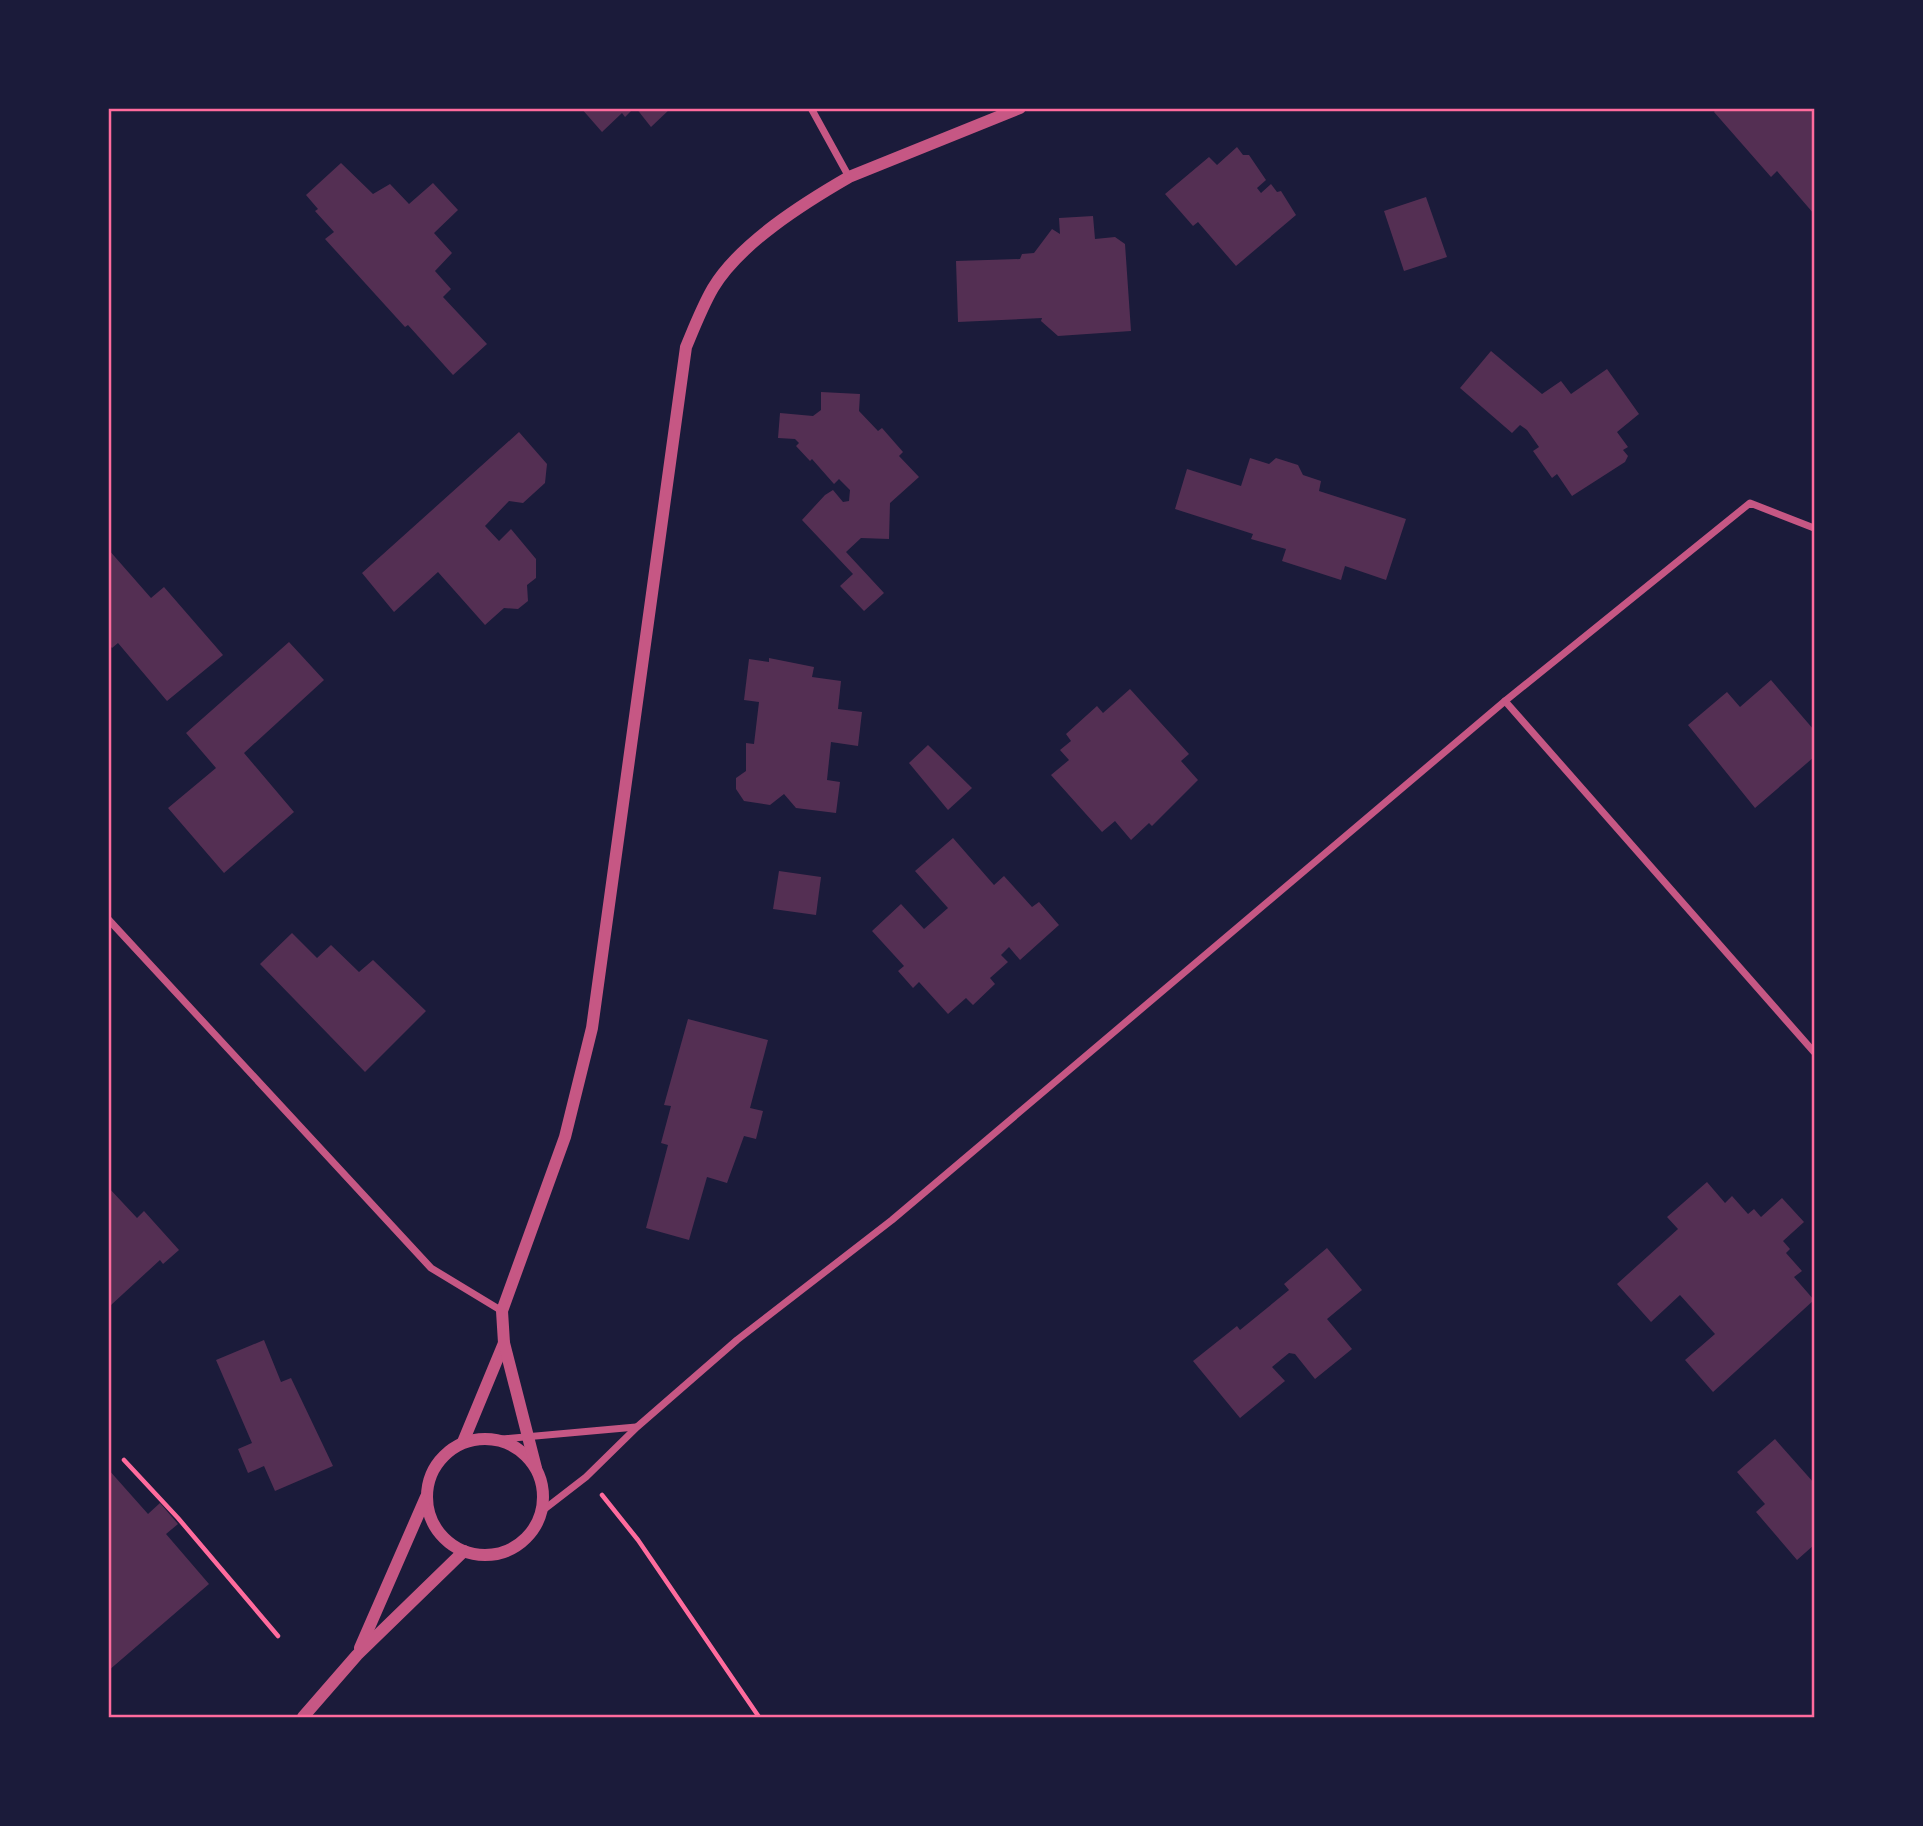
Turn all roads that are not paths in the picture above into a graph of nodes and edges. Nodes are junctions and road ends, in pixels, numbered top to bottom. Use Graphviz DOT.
graph roads {
  1 [pos="811,108"];
  2 [pos="1020,108"];
  3 [pos="849,177"];
  4 [pos="1815,528"];
  5 [pos="1505,701"];
  6 [pos="108,919"];
  7 [pos="1815,1052"];
  8 [pos="502,1311"];
  9 [pos="504,1343"];
  10 [pos="637,1427"];
  11 [pos="527,1435"];
  12 [pos="492,1440"];
  13 [pos="463,1441"];
  14 [pos="536,1468"];
  15 [pos="426,1497"];
  16 [pos="541,1511"];
  17 [pos="464,1551"];
  18 [pos="357,1655"];
  19 [pos="303,1717"];
  1 -- 3 [label="street"];
  2 -- 3 [label="street"];
  3 -- 8 [label="street"];
  4 -- 5 [label="street"];
  5 -- 7 [label="street"];
  5 -- 10 [label="street"];
  6 -- 8 [label="street"];
  8 -- 9 [label="street"];
  9 -- 11 [label="street"];
  9 -- 13 [label="street"];
  10 -- 11 [label="street"];
  10 -- 16 [label="street"];
  11 -- 12 [label="street"];
  11 -- 14 [label="street"];
  12 -- 13 [label="street"];
  12 -- 14 [label="street"];
  13 -- 15 [label="street"];
  14 -- 16 [label="street"];
  15 -- 17 [label="street"];
  15 -- 18 [label="street"];
  16 -- 17 [label="street"];
  17 -- 18 [label="street"];
  18 -- 19 [label="street"];
}
